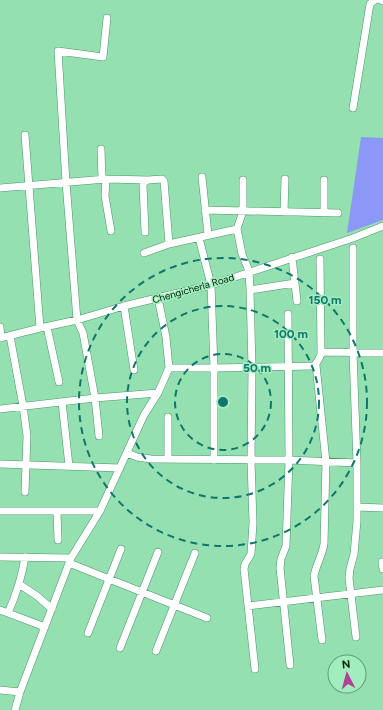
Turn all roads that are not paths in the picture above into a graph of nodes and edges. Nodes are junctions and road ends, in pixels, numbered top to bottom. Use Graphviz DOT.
graph roads {
  1 [pos="375,0"];
  2 [pos="107,18"];
  3 [pos="353,108"];
  4 [pos="25,135"];
  5 [pos="100,149"];
  6 [pos="202,177"];
  7 [pos="104,179"];
  8 [pos="285,179"];
  9 [pos="148,180"];
  10 [pos="242,180"];
  11 [pos="324,180"];
  12 [pos="66,182"];
  13 [pos="29,186"];
  14 [pos="0,188"];
  15 [pos="205,210"];
  16 [pos="243,211"];
  17 [pos="284,212"];
  18 [pos="324,213"];
  19 [pos="338,213"];
  20 [pos="383,226"];
  21 [pos="237,229"];
  22 [pos="111,231"];
  23 [pos="145,232"];
  24 [pos="208,235"];
  25 [pos="199,238"];
  26 [pos="169,244"];
  27 [pos="353,248"];
  28 [pos="144,253"];
  29 [pos="292,258"];
  30 [pos="320,259"];
  31 [pos="249,271"];
  32 [pos="295,284"];
  33 [pos="211,285"];
  34 [pos="250,290"];
  35 [pos="158,298"];
  36 [pos="297,301"];
  37 [pos="124,306"];
  38 [pos="288,314"];
  39 [pos="77,320"];
  40 [pos="0,327"];
  41 [pos="44,328"];
  42 [pos="10,336"];
  43 [pos="0,338"];
  44 [pos="353,353"];
  45 [pos="383,353"];
  46 [pos="321,354"];
  47 [pos="316,365"];
  48 [pos="252,367"];
  49 [pos="289,367"];
  50 [pos="169,368"];
  51 [pos="214,368"];
  52 [pos="134,370"];
  53 [pos="59,382"];
  54 [pos="158,393"];
  55 [pos="95,398"];
  56 [pos="62,402"];
  57 [pos="23,406"];
  58 [pos="0,410"];
  59 [pos="168,418"];
  60 [pos="99,436"];
  61 [pos="127,453"];
  62 [pos="168,459"];
  63 [pos="214,460"];
  64 [pos="251,460"];
  65 [pos="289,460"];
  66 [pos="326,462"];
  67 [pos="357,463"];
  68 [pos="0,464"];
  69 [pos="26,465"];
  70 [pos="69,466"];
  71 [pos="120,468"];
  72 [pos="24,492"];
  73 [pos="357,507"];
  74 [pos="383,508"];
  75 [pos="0,511"];
  76 [pos="57,512"];
  77 [pos="100,512"];
  78 [pos="58,540"];
  79 [pos="121,549"];
  80 [pos="158,552"];
  81 [pos="195,553"];
  82 [pos="0,556"];
  83 [pos="25,557"];
  84 [pos="70,561"];
  85 [pos="109,579"];
  86 [pos="19,584"];
  87 [pos="383,590"];
  88 [pos="141,592"];
  89 [pos="350,594"];
  90 [pos="316,598"];
  91 [pos="283,602"];
  92 [pos="174,605"];
  93 [pos="248,606"];
  94 [pos="52,609"];
  95 [pos="0,610"];
  96 [pos="8,613"];
  97 [pos="207,618"];
  98 [pos="44,627"];
  99 [pos="88,633"];
  100 [pos="356,638"];
  101 [pos="322,640"];
  102 [pos="120,648"];
  103 [pos="156,651"];
  104 [pos="290,665"];
  105 [pos="255,669"];
  106 [pos="0,690"];
  107 [pos="20,692"];
  108 [pos="15,710"];
  1 -- 3 [label="street"];
  2 -- 12 [label="street"];
  4 -- 13 [label="street"];
  5 -- 7 [label="street"];
  6 -- 15 [label="street"];
  7 -- 9 [label="street"];
  7 -- 12 [label="street"];
  7 -- 22 [label="street"];
  8 -- 17 [label="street"];
  9 -- 23 [label="street"];
  9 -- 26 [label="street"];
  10 -- 16 [label="street"];
  11 -- 18 [label="street"];
  12 -- 13 [label="street"];
  12 -- 39 [label="street"];
  13 -- 14 [label="street"];
  13 -- 41 [label="street"];
  15 -- 16 [label="street"];
  15 -- 24 [label="street"];
  16 -- 17 [label="street"];
  16 -- 21 [label="street"];
  17 -- 18 [label="street"];
  18 -- 19 [label="street"];
  20 -- 29 [label="street, Chengicherla Road"];
  21 -- 24 [label="street"];
  21 -- 31 [label="street"];
  24 -- 25 [label="street"];
  25 -- 26 [label="street"];
  25 -- 33 [label="street"];
  26 -- 28 [label="street"];
  27 -- 44 [label="street"];
  29 -- 31 [label="street, Chengicherla Road"];
  29 -- 32 [label="street"];
  30 -- 46 [label="street"];
  31 -- 33 [label="street, Chengicherla Road"];
  31 -- 34 [label="street"];
  32 -- 34 [label="street"];
  32 -- 36 [label="street"];
  33 -- 35 [label="street, Chengicherla Road"];
  33 -- 51 [label="street"];
  34 -- 48 [label="street"];
  35 -- 37 [label="street, Chengicherla Road"];
  35 -- 50 [label="street"];
  37 -- 39 [label="street, Chengicherla Road"];
  37 -- 52 [label="street"];
  38 -- 49 [label="street"];
  39 -- 41 [label="street, Chengicherla Road"];
  39 -- 55 [label="street"];
  40 -- 43 [label="street"];
  41 -- 42 [label="street, Chengicherla Road"];
  41 -- 53 [label="street"];
  42 -- 43 [label="street, Chengicherla Road"];
  42 -- 57 [label="street"];
  44 -- 45 [label="street"];
  44 -- 46 [label="street"];
  44 -- 67 [label="street"];
  46 -- 47 [label="street"];
  47 -- 49 [label="street"];
  47 -- 66 [label="street"];
  48 -- 49 [label="street"];
  48 -- 51 [label="street"];
  48 -- 64 [label="street"];
  49 -- 65 [label="street"];
  50 -- 51 [label="street"];
  50 -- 54 [label="street"];
  51 -- 63 [label="street"];
  54 -- 55 [label="street"];
  54 -- 61 [label="street"];
  55 -- 56 [label="street"];
  55 -- 60 [label="street"];
  56 -- 57 [label="street"];
  56 -- 70 [label="street"];
  57 -- 58 [label="street"];
  57 -- 69 [label="street"];
  59 -- 62 [label="street"];
  61 -- 62 [label="street"];
  61 -- 71 [label="street"];
  62 -- 63 [label="street"];
  63 -- 64 [label="street"];
  64 -- 65 [label="street"];
  64 -- 93 [label="street"];
  65 -- 66 [label="street"];
  65 -- 91 [label="street"];
  66 -- 67 [label="street"];
  66 -- 90 [label="street"];
  67 -- 73 [label="street"];
  68 -- 69 [label="street"];
  69 -- 70 [label="street"];
  69 -- 72 [label="street"];
  70 -- 71 [label="street"];
  71 -- 77 [label="street"];
  73 -- 74 [label="street"];
  73 -- 89 [label="street"];
  75 -- 76 [label="street"];
  76 -- 77 [label="street"];
  76 -- 78 [label="street"];
  77 -- 84 [label="street"];
  79 -- 85 [label="street"];
  80 -- 88 [label="street"];
  81 -- 92 [label="street"];
  82 -- 83 [label="street"];
  83 -- 84 [label="street"];
  83 -- 86 [label="street"];
  84 -- 85 [label="street"];
  84 -- 94 [label="street"];
  85 -- 88 [label="street"];
  85 -- 99 [label="street"];
  86 -- 94 [label="street"];
  86 -- 96 [label="street"];
  87 -- 89 [label="street"];
  88 -- 92 [label="street"];
  88 -- 102 [label="street"];
  89 -- 90 [label="street"];
  89 -- 100 [label="street"];
  90 -- 91 [label="street"];
  90 -- 101 [label="street"];
  91 -- 93 [label="street"];
  91 -- 104 [label="street"];
  92 -- 97 [label="street"];
  92 -- 103 [label="street"];
  93 -- 105 [label="street"];
  94 -- 98 [label="street"];
  95 -- 96 [label="street"];
  96 -- 98 [label="street"];
  98 -- 107 [label="street"];
  106 -- 107 [label="street"];
  107 -- 108 [label="street"];
}
